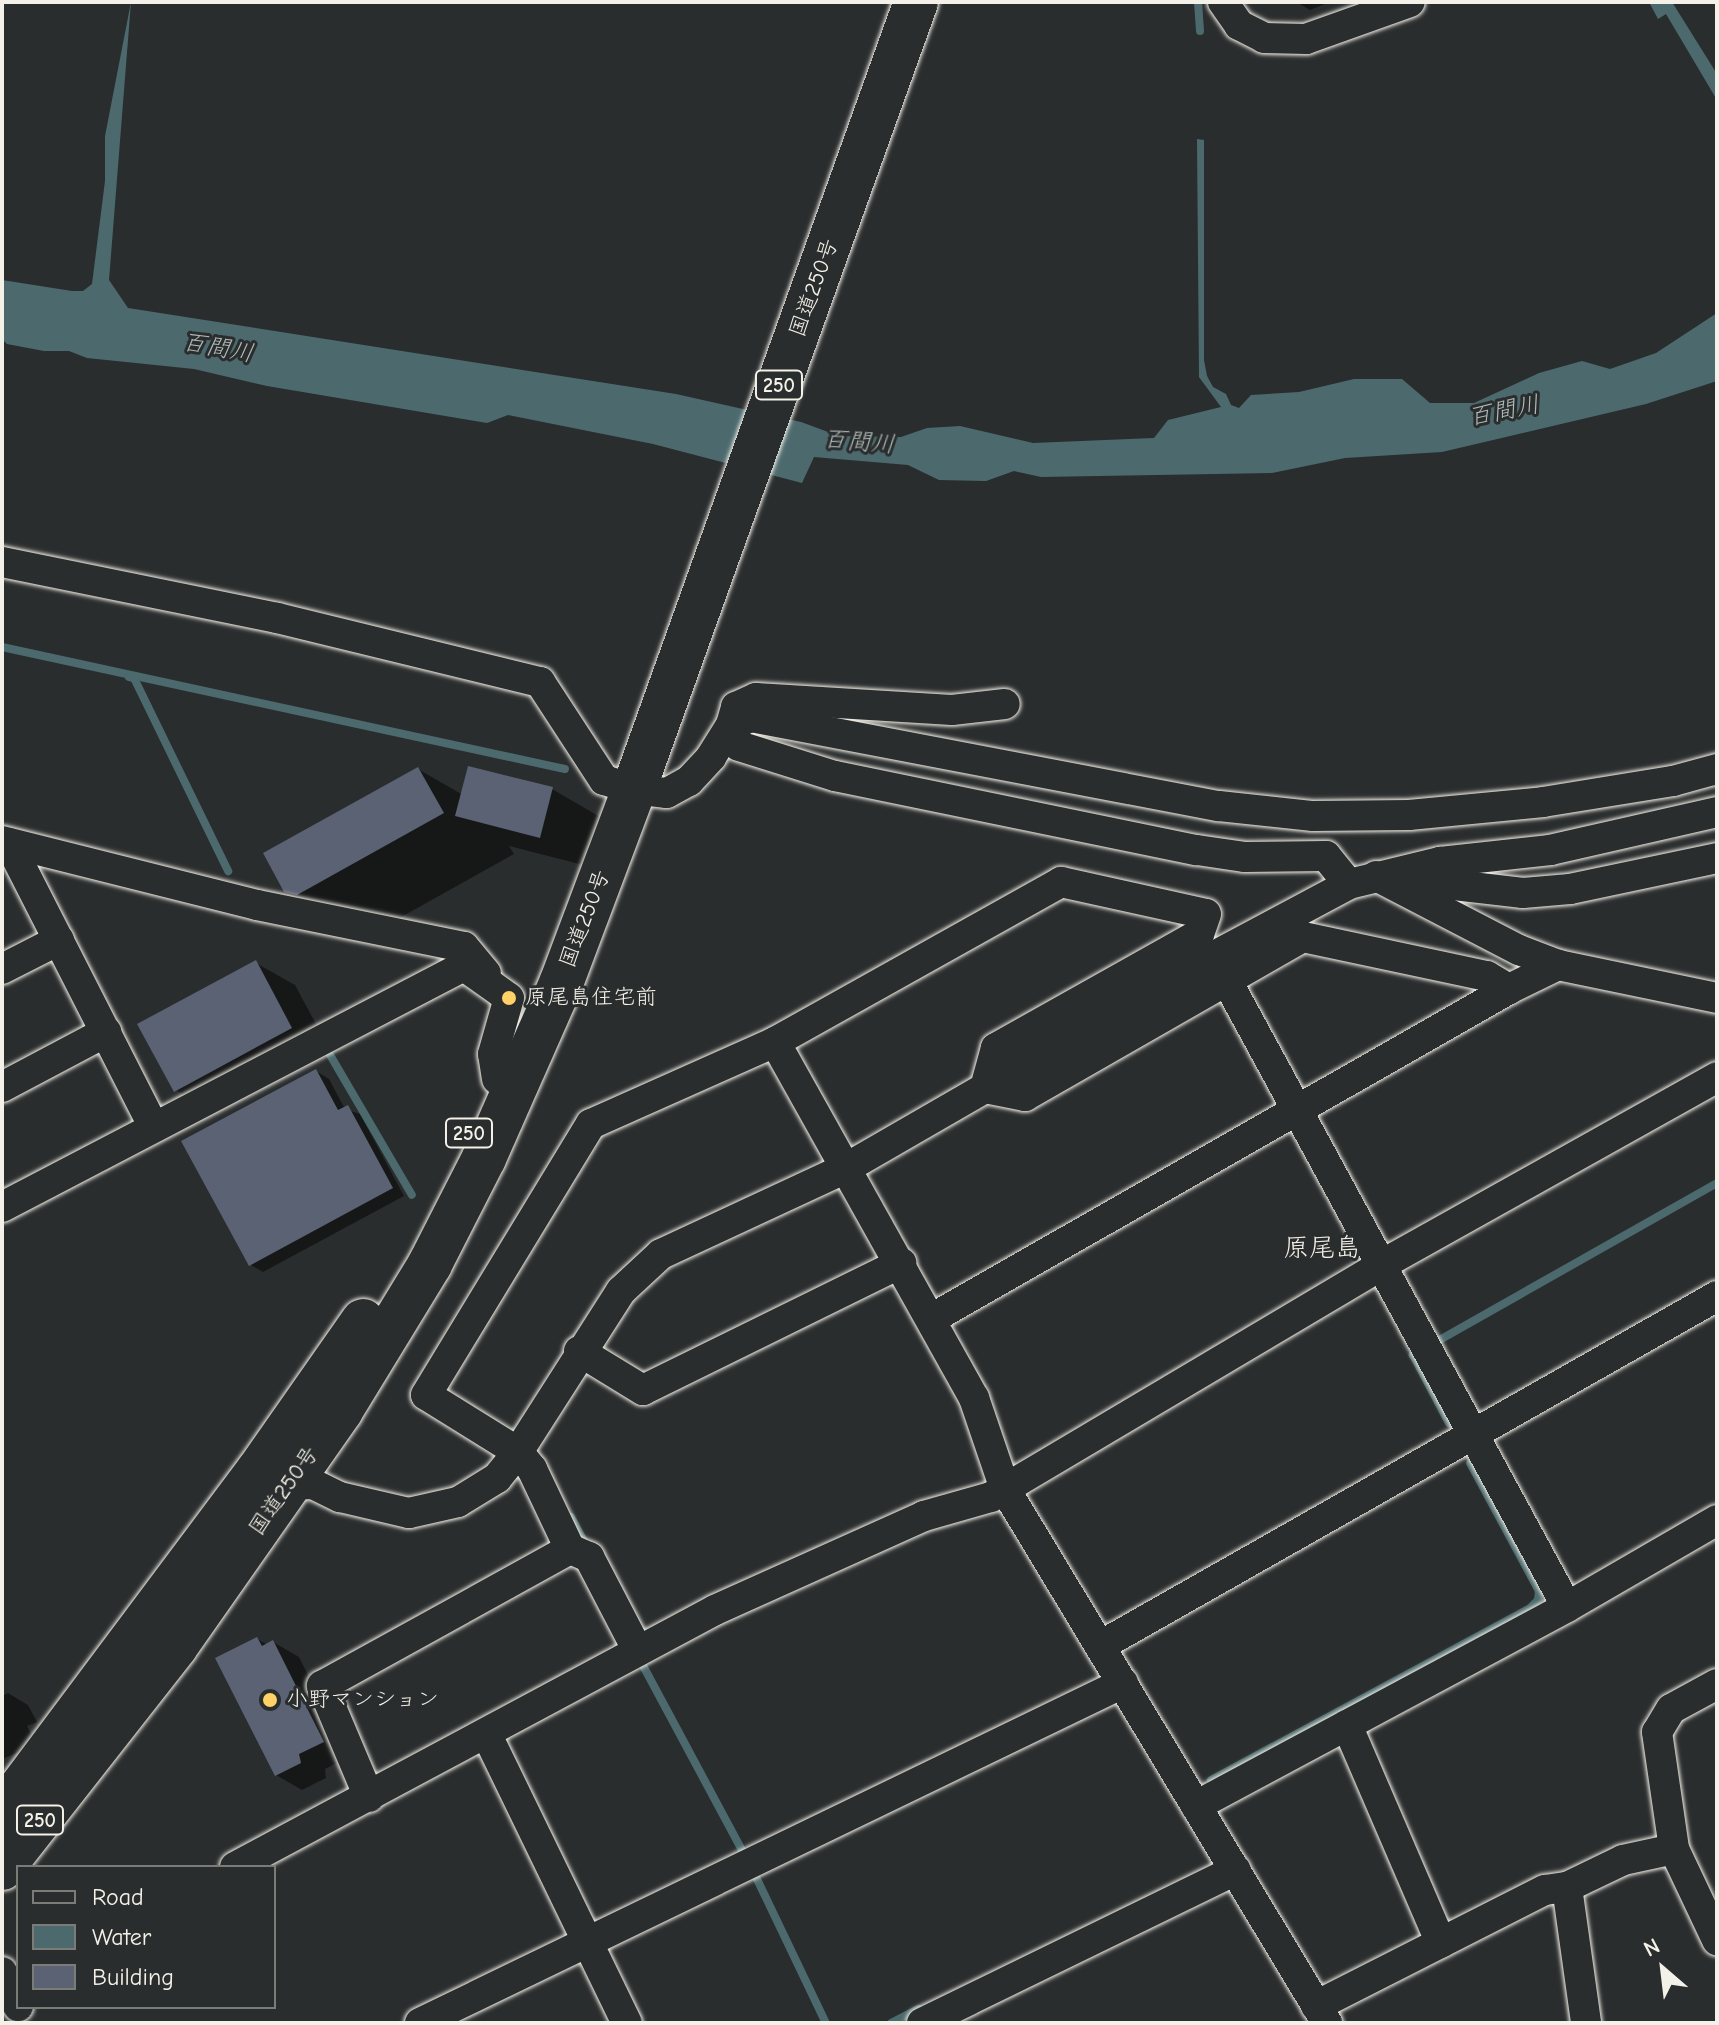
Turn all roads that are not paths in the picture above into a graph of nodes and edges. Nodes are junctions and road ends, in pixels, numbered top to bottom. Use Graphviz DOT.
graph roads {
  1 [pos="898,2"];
  2 [pos="916,2"];
  3 [pos="1223,2"];
  4 [pos="1410,2"];
  5 [pos="2,562"];
  6 [pos="1005,704"];
  7 [pos="731,725"];
  8 [pos="1717,769"];
  9 [pos="630,776"];
  10 [pos="1717,812"];
  11 [pos="5,842"];
  12 [pos="1717,858"];
  13 [pos="1362,880"];
  14 [pos="59,940"];
  15 [pos="1558,965"];
  16 [pos="2,969"];
  17 [pos="1227,981"];
  18 [pos="1509,989"];
  19 [pos="509,998"];
  20 [pos="1717,998"];
  21 [pos="106,1032"];
  22 [pos="775,1042"];
  23 [pos="1717,1077"];
  24 [pos="497,1079"];
  25 [pos="2,1087"];
  26 [pos="985,1088"];
  27 [pos="1298,1112"];
  28 [pos="154,1127"];
  29 [pos="848,1167"];
  30 [pos="2,1207"];
  31 [pos="901,1263"];
  32 [pos="1381,1265"];
  33 [pos="1717,1296"];
  34 [pos="931,1319"];
  35 [pos="579,1351"];
  36 [pos="1471,1437"];
  37 [pos="518,1452"];
  38 [pos="287,1485"];
  39 [pos="1005,1489"];
  40 [pos="1717,1520"];
  41 [pos="570,1549"];
  42 [pos="1567,1607"];
  43 [pos="1100,1646"];
  44 [pos="638,1651"];
  45 [pos="1123,1683"];
  46 [pos="1717,1684"];
  47 [pos="1347,1725"];
  48 [pos="487,1735"];
  49 [pos="369,1797"];
  50 [pos="1196,1806"];
  51 [pos="2,1813"];
  52 [pos="1674,1849"];
  53 [pos="239,1865"];
  54 [pos="2,1868"];
  55 [pos="1236,1870"];
  56 [pos="1567,1887"];
  57 [pos="1717,1940"];
  58 [pos="587,1942"];
  59 [pos="1441,1943"];
  60 [pos="1322,2014"];
  61 [pos="420,2023"];
  62 [pos="627,2023"];
  63 [pos="922,2023"];
  64 [pos="1586,2023"];
  1 -- 9 [label="highway, 国道250号 / 250"];
  2 -- 9 [label="highway, 国道250号 / 250"];
  3 -- 4 [label="street"];
  5 -- 9 [label="street"];
  6 -- 7 [label="street"];
  7 -- 8 [label="street"];
  7 -- 9 [label="street"];
  7 -- 13 [label="street"];
  9 -- 24 [label="highway, 国道250号 / 250"];
  9 -- 38 [label="highway, 国道250号 / 250"];
  10 -- 13 [label="street"];
  11 -- 14 [label="street"];
  11 -- 19 [label="street"];
  12 -- 13 [label="street"];
  13 -- 15 [label="street"];
  13 -- 26 [label="street"];
  14 -- 16 [label="street"];
  14 -- 21 [label="street"];
  15 -- 18 [label="street"];
  15 -- 20 [label="street"];
  17 -- 18 [label="street"];
  17 -- 26 [label="street"];
  17 -- 27 [label="street"];
  18 -- 27 [label="street"];
  19 -- 24 [label="street"];
  19 -- 28 [label="street"];
  21 -- 25 [label="street"];
  21 -- 28 [label="street"];
  22 -- 26 [label="street"];
  22 -- 29 [label="street"];
  22 -- 37 [label="street"];
  23 -- 32 [label="street"];
  24 -- 51 [label="highway, 国道250号 / 250"];
  26 -- 29 [label="street"];
  27 -- 32 [label="street"];
  27 -- 34 [label="street"];
  28 -- 30 [label="street"];
  29 -- 31 [label="street"];
  29 -- 35 [label="street"];
  31 -- 34 [label="street"];
  31 -- 35 [label="street"];
  32 -- 36 [label="street"];
  32 -- 39 [label="street"];
  33 -- 36 [label="street"];
  34 -- 39 [label="street"];
  35 -- 37 [label="street"];
  36 -- 42 [label="street"];
  36 -- 43 [label="street"];
  37 -- 38 [label="street"];
  37 -- 41 [label="street"];
  38 -- 54 [label="highway, 国道250号 / 250"];
  39 -- 43 [label="street"];
  39 -- 44 [label="street"];
  40 -- 42 [label="street"];
  41 -- 44 [label="street"];
  41 -- 49 [label="street"];
  42 -- 47 [label="street"];
  43 -- 45 [label="street"];
  44 -- 48 [label="street"];
  45 -- 50 [label="street"];
  45 -- 58 [label="street"];
  46 -- 52 [label="street"];
  47 -- 50 [label="street"];
  47 -- 59 [label="street"];
  48 -- 49 [label="street"];
  48 -- 58 [label="street"];
  49 -- 53 [label="street"];
  50 -- 55 [label="street"];
  52 -- 56 [label="street"];
  52 -- 57 [label="street"];
  55 -- 60 [label="street"];
  55 -- 63 [label="street"];
  56 -- 59 [label="street"];
  56 -- 64 [label="street"];
  58 -- 61 [label="street"];
  58 -- 62 [label="street"];
  59 -- 60 [label="street"];
}
